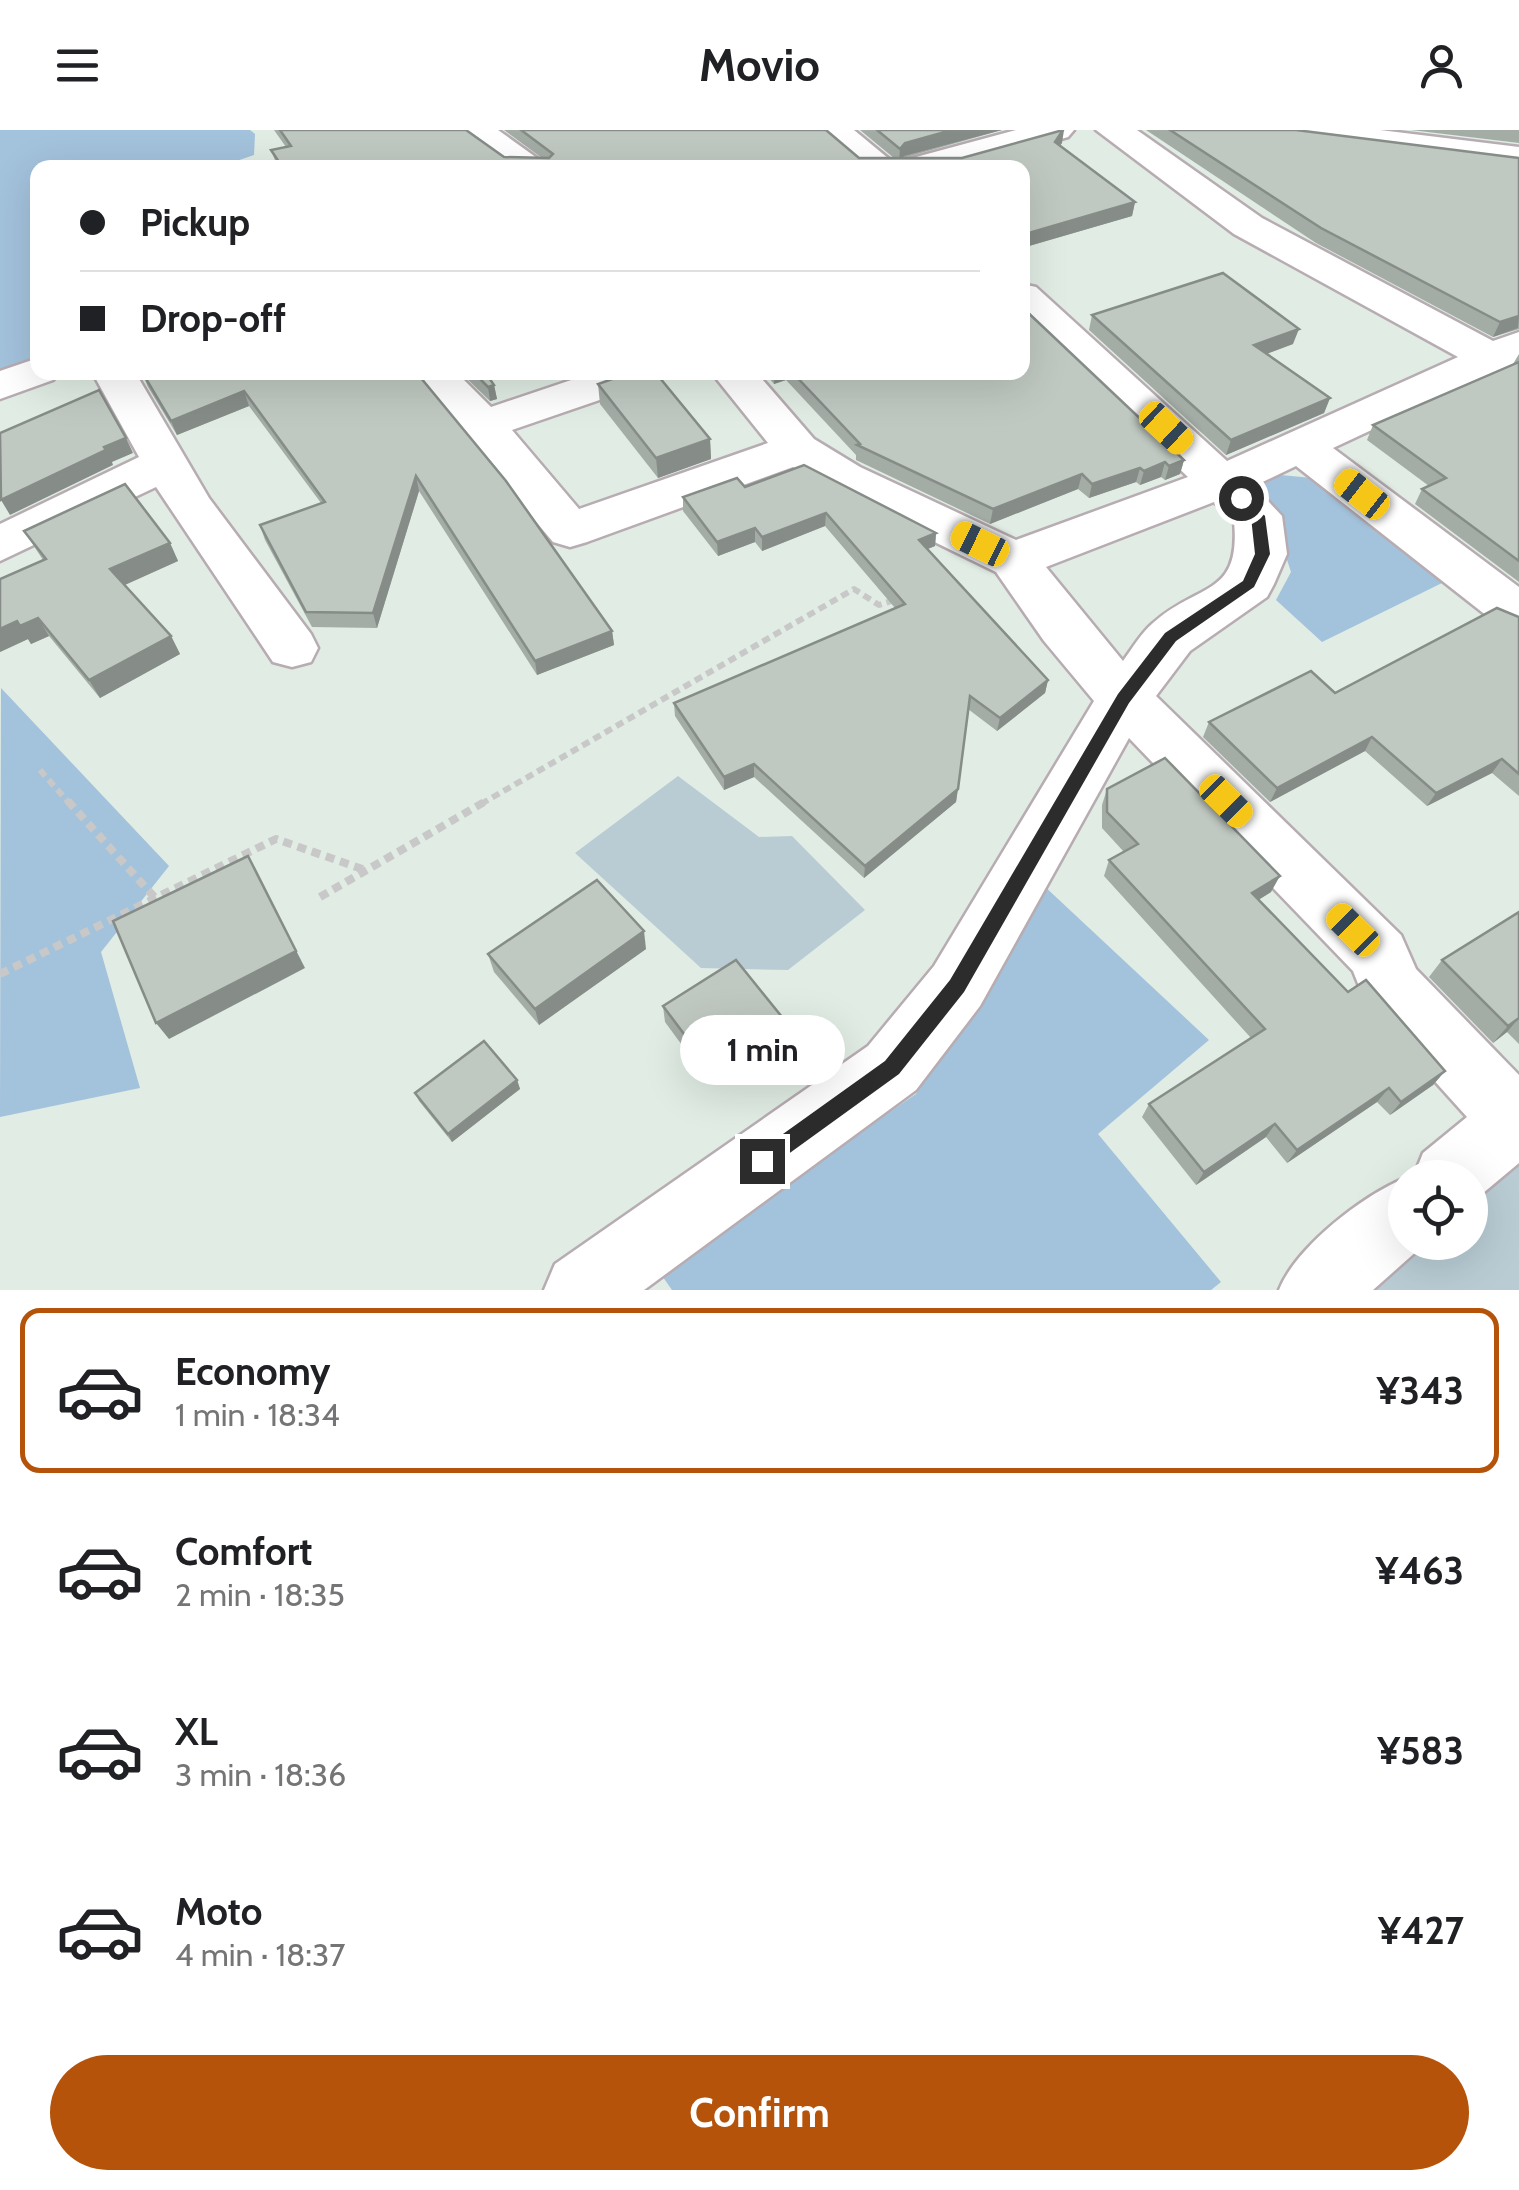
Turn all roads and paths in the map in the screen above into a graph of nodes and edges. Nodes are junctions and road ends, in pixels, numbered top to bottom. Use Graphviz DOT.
graph roads {
  1 [pos="831,130"];
  2 [pos="1056,130"];
  3 [pos="1114,130"];
  4 [pos="1295,130"];
  5 [pos="1488,130"];
  6 [pos="483,132"];
  7 [pos="1519,148"];
  8 [pos="1519,158"];
  9 [pos="522,160"];
  10 [pos="871,160"];
  11 [pos="947,160"];
  12 [pos="1030,303"];
  13 [pos="1505,351"];
  14 [pos="30,373"];
  15 [pos="117,380"];
  16 [pos="440,380"];
  17 [pos="616,380"];
  18 [pos="739,380"];
  19 [pos="0,386"];
  20 [pos="482,425"];
  21 [pos="1300,446"];
  22 [pos="798,449"];
  23 [pos="164,464"];
  24 [pos="1224,481"];
  25 [pos="0,544"];
  26 [pos="1014,560"];
  27 [pos="879,605"];
  28 [pos="1519,614"];
  29 [pos="292,648"];
  30 [pos="1124,698"];
  31 [pos="40,770"];
  32 [pos="369,871"];
  33 [pos="320,897"];
  34 [pos="156,899"];
  35 [pos="0,974"];
  36 [pos="1518,1121"];
  37 [pos="1470,1160"];
  38 [pos="1388,1229"];
  39 [pos="597,1286"];
  40 [pos="1316,1290"];
  1 -- 10 [label="street"];
  2 -- 11 [label="street"];
  3 -- 13 [label="street"];
  4 -- 8 [label="street"];
  5 -- 7 [label="street"];
  6 -- 9 [label="street"];
  12 -- 24 [label="street"];
  13 -- 21 [label="street"];
  14 -- 19 [label="street"];
  15 -- 23 [label="street"];
  16 -- 20 [label="street"];
  17 -- 20 [label="street"];
  18 -- 22 [label="street"];
  20 -- 22 [label="street"];
  21 -- 24 [label="street"];
  21 -- 28 [label="street"];
  22 -- 26 [label="street"];
  23 -- 25 [label="street"];
  23 -- 29 [label="street"];
  24 -- 26 [label="street"];
  24 -- 30 [label="street"];
  26 -- 30 [label="street"];
  27 -- 32 [label="path"];
  30 -- 36 [label="street"];
  30 -- 39 [label="street"];
  31 -- 34 [label="path"];
  32 -- 33 [label="path"];
  32 -- 34 [label="path"];
  34 -- 35 [label="path"];
  36 -- 37 [label="street"];
  38 -- 40 [label="street"];
}
